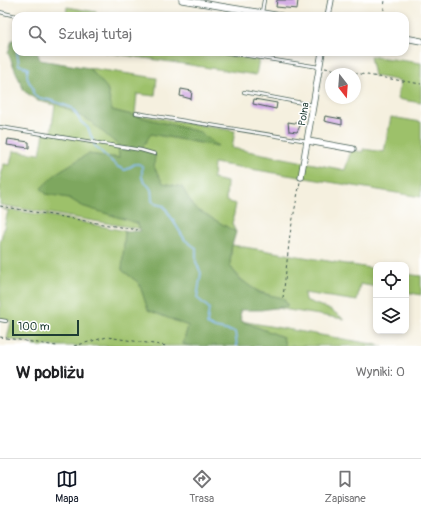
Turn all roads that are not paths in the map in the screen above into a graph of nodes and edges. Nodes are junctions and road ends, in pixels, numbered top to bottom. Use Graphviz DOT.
graph roads {
  1 [pos="182,0"];
  2 [pos="264,0"];
  3 [pos="331,0"];
  4 [pos="0,12"];
  5 [pos="256,12"];
  6 [pos="262,12"];
  7 [pos="329,12"];
  8 [pos="12,15"];
  9 [pos="409,39"];
  10 [pos="421,41"];
  11 [pos="247,56"];
  12 [pos="321,56"];
  13 [pos="319,68"];
  14 [pos="244,92"];
  15 [pos="314,105"];
  16 [pos="136,113"];
  17 [pos="0,127"];
  18 [pos="308,141"];
  19 [pos="353,149"];
  20 [pos="155,154"];
  21 [pos="301,178"];
  22 [pos="0,320"];
  23 [pos="6,321"];
  1 -- 5 [label="street"];
  2 -- 6 [label="lane"];
  3 -- 7 [label="street"];
  4 -- 8 [label="lane"];
  9 -- 10 [label="street"];
  11 -- 13 [label="lane"];
  12 -- 13 [label="street, Polna"];
  13 -- 15 [label="street, Polna"];
  14 -- 15 [label="lane"];
  15 -- 18 [label="street, Polna"];
  16 -- 18 [label="lane"];
  17 -- 20 [label="lane"];
  18 -- 19 [label="street"];
  18 -- 21 [label="street, Polna"];
  22 -- 23 [label="lane"];
}
